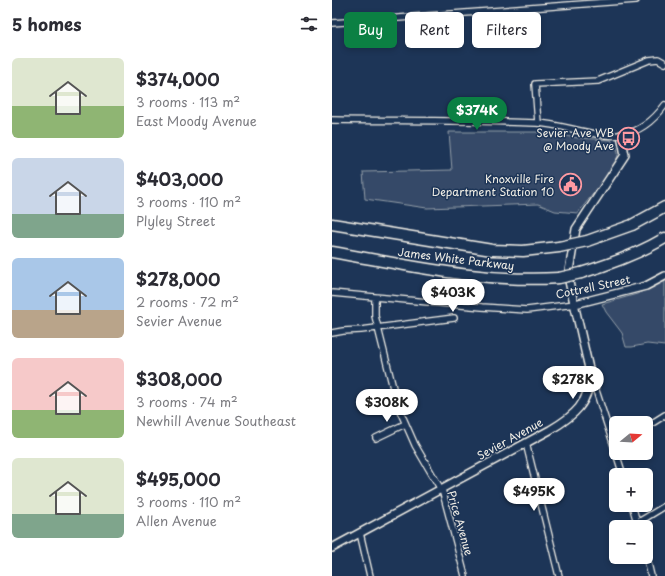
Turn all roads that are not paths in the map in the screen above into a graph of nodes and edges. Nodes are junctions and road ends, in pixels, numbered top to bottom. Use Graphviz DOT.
graph roads {
  1 [pos="636,0"];
  2 [pos="557,3"];
  3 [pos="332,23"];
  4 [pos="665,63"];
  5 [pos="665,105"];
  6 [pos="332,120"];
  7 [pos="538,123"];
  8 [pos="621,134"];
  9 [pos="665,207"];
  10 [pos="332,224"];
  11 [pos="665,238"];
  12 [pos="665,244"];
  13 [pos="332,252"];
  14 [pos="617,262"];
  15 [pos="665,276"];
  16 [pos="332,292"];
  17 [pos="375,297"];
  18 [pos="575,304"];
  19 [pos="454,318"];
  20 [pos="378,327"];
  21 [pos="332,333"];
  22 [pos="590,373"];
  23 [pos="665,415"];
  24 [pos="653,423"];
  25 [pos="405,424"];
  26 [pos="609,428"];
  27 [pos="376,438"];
  28 [pos="526,443"];
  29 [pos="440,489"];
  30 [pos="665,506"];
  31 [pos="645,520"];
  32 [pos="360,532"];
  33 [pos="332,548"];
  34 [pos="648,564"];
  35 [pos="370,576"];
  36 [pos="465,576"];
  37 [pos="559,576"];
  38 [pos="651,576"];
  1 -- 2 [label="street"];
  2 -- 3 [label="street"];
  4 -- 7 [label="street"];
  5 -- 8 [label="street"];
  6 -- 7 [label="street"];
  7 -- 8 [label="street"];
  8 -- 18 [label="street, Sevier Avenue"];
  9 -- 10 [label="highway, James White Parkway, bridge"];
  11 -- 14 [label="highway, James White Parkway"];
  12 -- 14 [label="highway"];
  13 -- 14 [label="highway, James White Parkway, bridge"];
  15 -- 18 [label="street, Cottrell Street"];
  16 -- 17 [label="street, Cottrell Street"];
  17 -- 18 [label="street, Cottrell Street"];
  17 -- 20 [label="street, Price Avenue"];
  18 -- 22 [label="street, Sevier Avenue"];
  19 -- 20 [label="street"];
  20 -- 21 [label="street"];
  20 -- 25 [label="street, Price Avenue"];
  22 -- 26 [label="street"];
  22 -- 28 [label="street, Sevier Avenue"];
  23 -- 24 [label="street"];
  25 -- 27 [label="street"];
  25 -- 29 [label="street, Price Avenue"];
  28 -- 29 [label="street, Sevier Avenue"];
  28 -- 37 [label="street"];
  29 -- 32 [label="street, Sevier Avenue"];
  29 -- 36 [label="street, Price Avenue"];
  30 -- 31 [label="street"];
  32 -- 33 [label="street, Sevier Avenue"];
  32 -- 35 [label="street"];
  34 -- 38 [label="street"];
}
